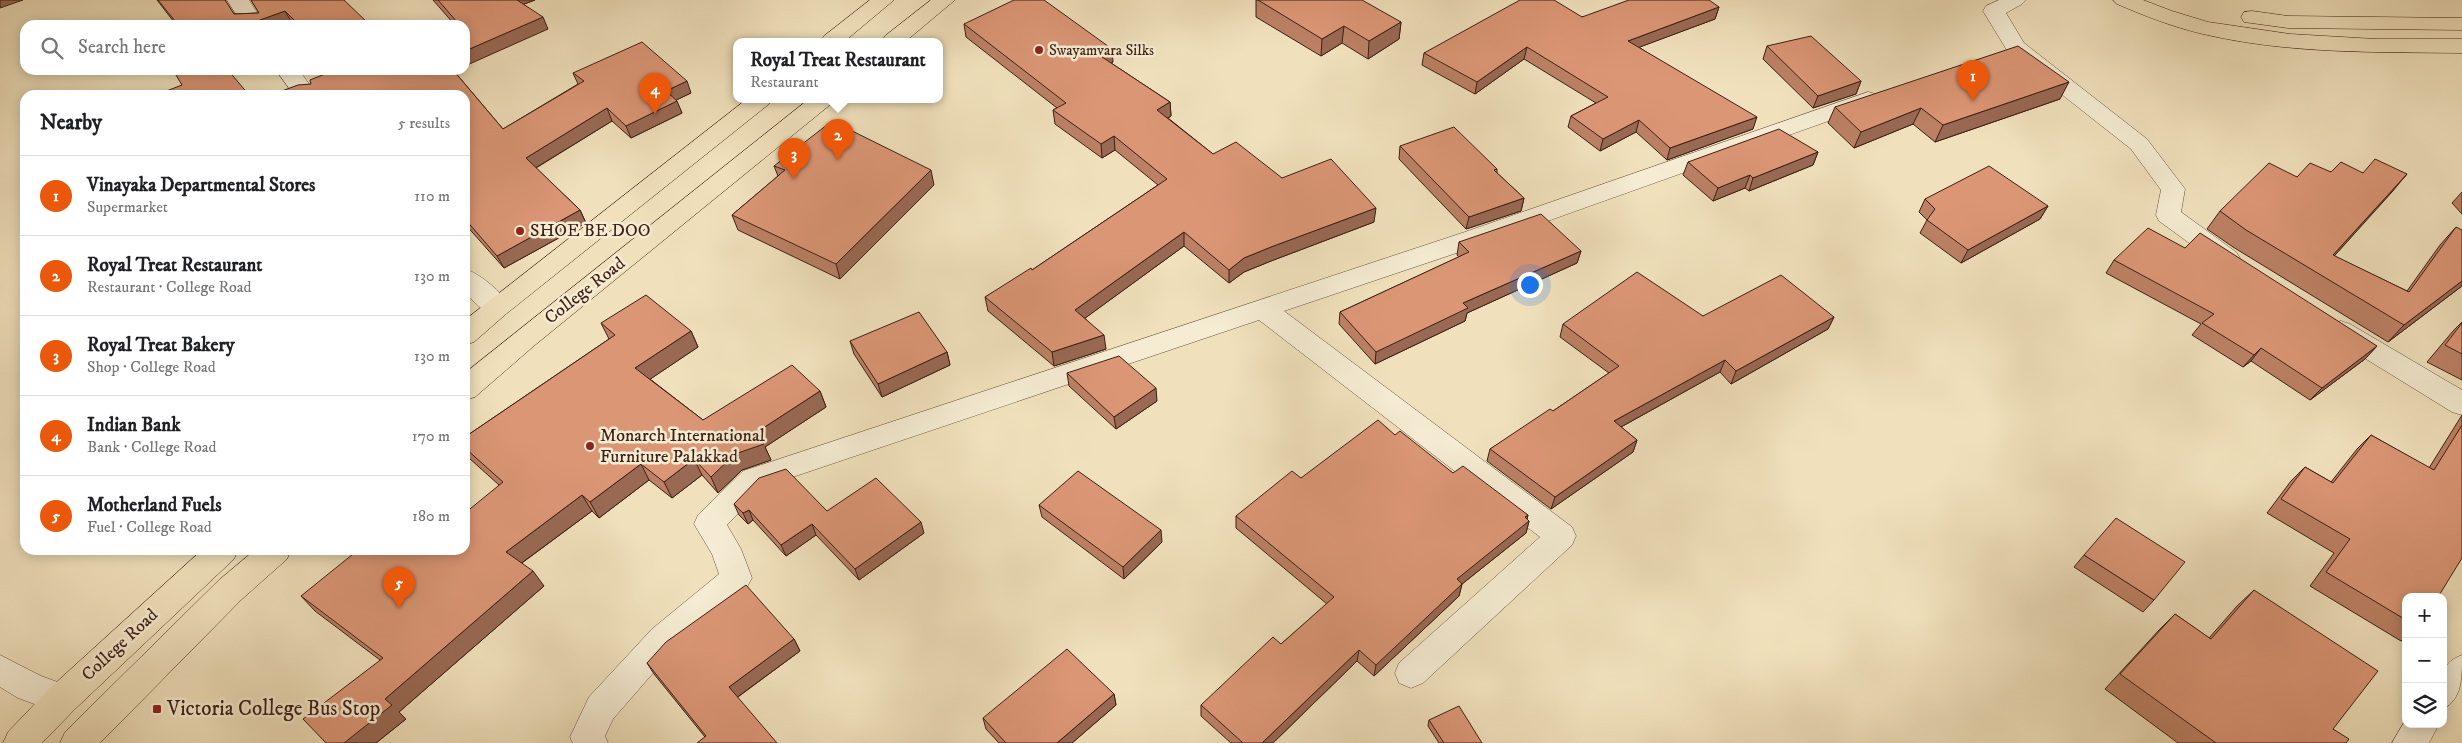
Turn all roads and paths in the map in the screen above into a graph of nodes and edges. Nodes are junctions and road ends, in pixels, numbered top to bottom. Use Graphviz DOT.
graph roads {
  1 [pos="238,0"];
  2 [pos="883,0"];
  3 [pos="944,0"];
  4 [pos="2015,0"];
  5 [pos="2124,0"];
  6 [pos="2172,0"];
  7 [pos="251,20"];
  8 [pos="2462,24"];
  9 [pos="836,38"];
  10 [pos="897,38"];
  11 [pos="2462,46"];
  12 [pos="2016,47"];
  13 [pos="1988,57"];
  14 [pos="291,75"];
  15 [pos="302,90"];
  16 [pos="1895,90"];
  17 [pos="755,103"];
  18 [pos="818,103"];
  19 [pos="2248,271"];
  20 [pos="470,282"];
  21 [pos="498,307"];
  22 [pos="1263,309"];
  23 [pos="2322,318"];
  24 [pos="470,332"];
  25 [pos="470,385"];
  26 [pos="2462,404"];
  27 [pos="218,555"];
  28 [pos="270,555"];
  29 [pos="0,670"];
  30 [pos="2462,670"];
  31 [pos="1410,673"];
  32 [pos="2447,689"];
  33 [pos="62,699"];
  34 [pos="2419,728"];
  35 [pos="20,743"];
  36 [pos="77,743"];
  37 [pos="591,743"];
  38 [pos="2409,743"];
  1 -- 7 [label="street"];
  2 -- 9 [label="main road"];
  3 -- 10 [label="main road"];
  4 -- 12 [label="street"];
  5 -- 11 [label="main road"];
  6 -- 8 [label="main road"];
  12 -- 13 [label="street"];
  12 -- 19 [label="street"];
  14 -- 15 [label="street"];
  16 -- 22 [label="street"];
  17 -- 21 [label="main road"];
  18 -- 25 [label="main road, College Road"];
  20 -- 21 [label="street"];
  21 -- 24 [label="main road"];
  22 -- 31 [label="street"];
  22 -- 37 [label="street"];
  23 -- 26 [label="street"];
  27 -- 33 [label="main road, College Road"];
  28 -- 36 [label="main road, College Road"];
  29 -- 33 [label="street"];
  30 -- 32 [label="street"];
  33 -- 35 [label="main road, College Road"];
  34 -- 38 [label="street"];
}
